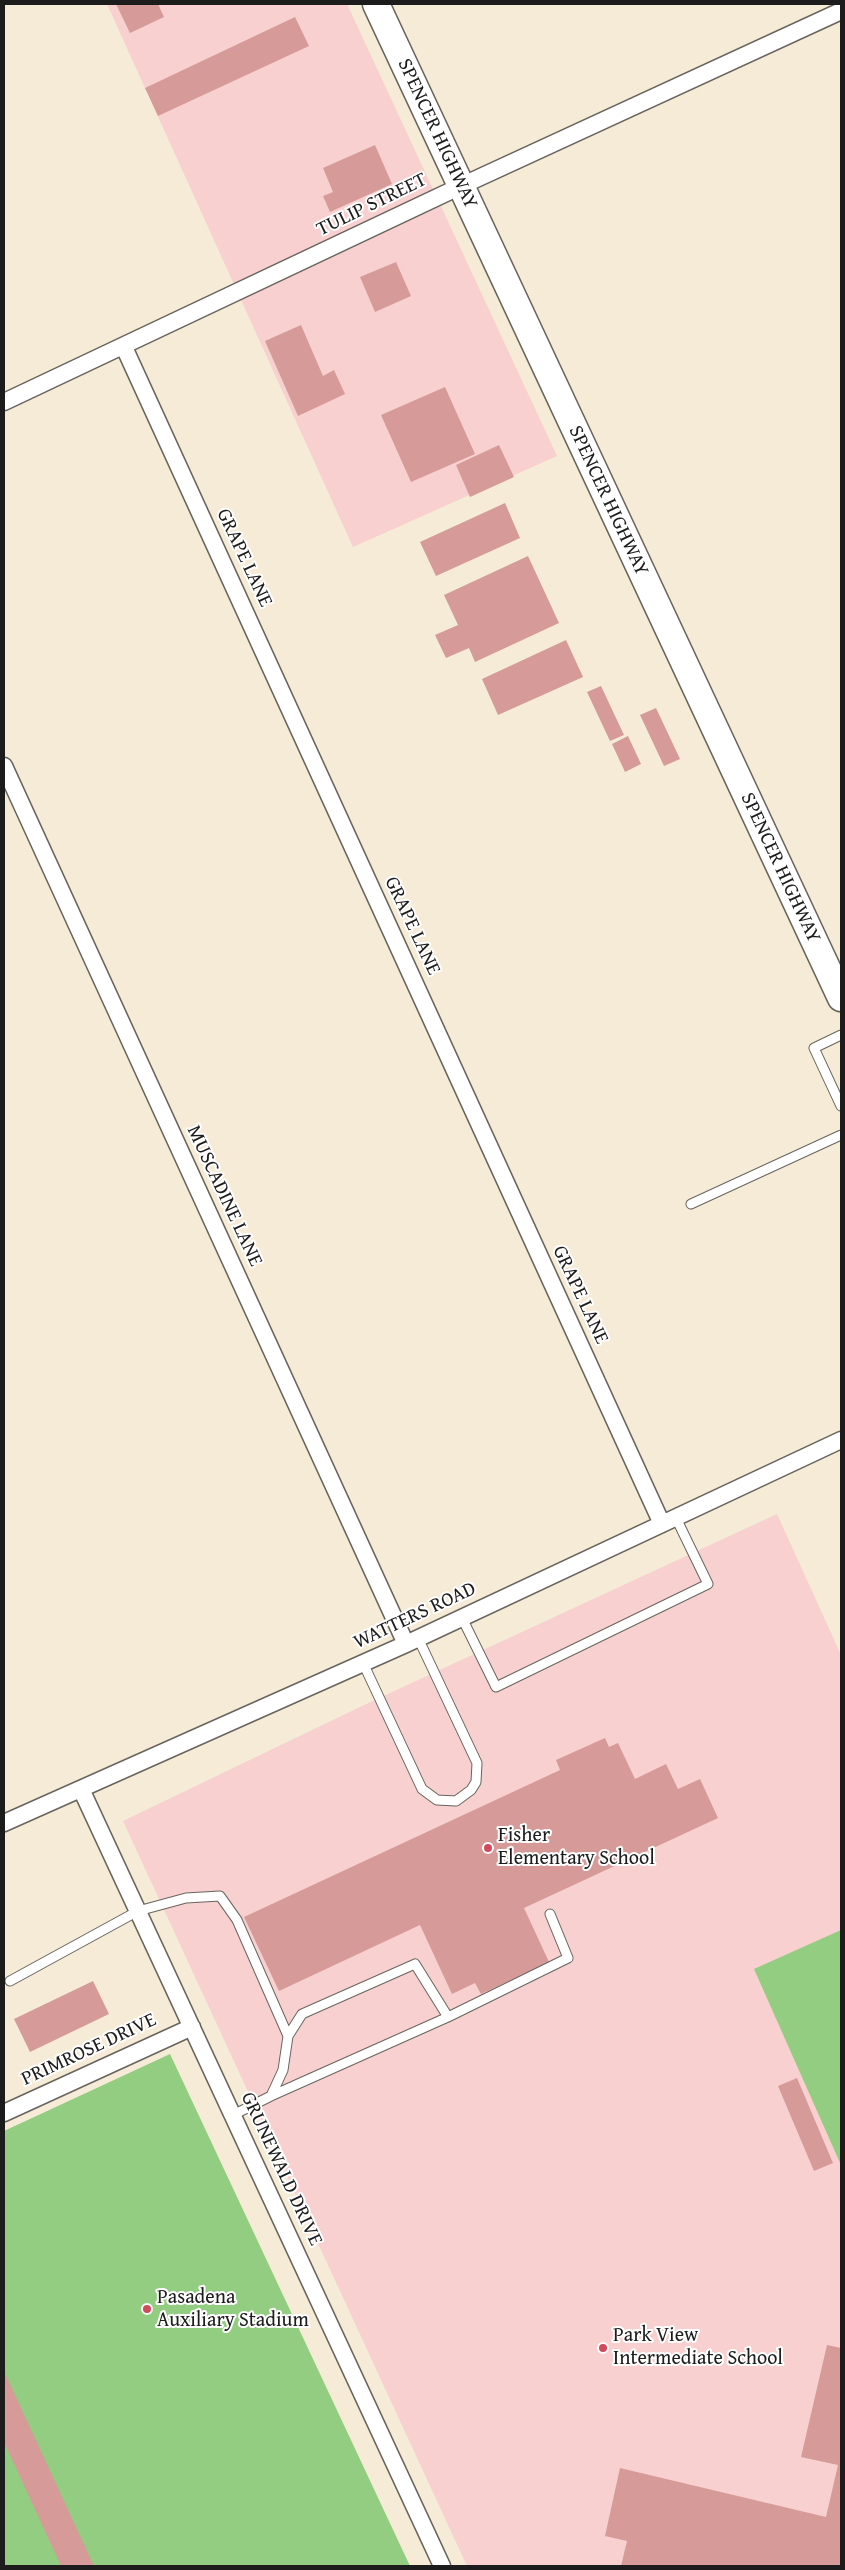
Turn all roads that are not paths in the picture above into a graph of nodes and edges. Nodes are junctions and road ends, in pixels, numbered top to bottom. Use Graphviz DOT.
graph roads {
  1 [pos="376,4"];
  2 [pos="841,11"];
  3 [pos="461,186"];
  4 [pos="124,347"];
  5 [pos="4,402"];
  6 [pos="4,766"];
  7 [pos="841,998"];
  8 [pos="841,1035"];
  9 [pos="838,1090"];
  10 [pos="841,1106"];
  11 [pos="841,1135"];
  12 [pos="691,1204"];
  13 [pos="841,1440"];
  14 [pos="669,1521"];
  15 [pos="462,1618"];
  16 [pos="412,1641"];
  17 [pos="363,1663"];
  18 [pos="81,1789"];
  19 [pos="4,1822"];
  20 [pos="138,1911"];
  21 [pos="550,1914"];
  22 [pos="10,1981"];
  23 [pos="448,2017"];
  24 [pos="192,2027"];
  25 [pos="288,2036"];
  26 [pos="271,2096"];
  27 [pos="4,2113"];
  28 [pos="233,2115"];
  29 [pos="442,2566"];
  1 -- 3 [label="main road, SPENCER HIGHWAY"];
  2 -- 3 [label="street, TULIP STREET"];
  3 -- 4 [label="street, TULIP STREET"];
  3 -- 7 [label="main road, SPENCER HIGHWAY"];
  4 -- 5 [label="street, TULIP STREET"];
  4 -- 14 [label="street, GRAPE LANE"];
  6 -- 16 [label="street, MUSCADINE LANE"];
  8 -- 9 [label="lane"];
  9 -- 10 [label="lane"];
  11 -- 12 [label="lane"];
  13 -- 14 [label="street, WATTERS ROAD"];
  14 -- 15 [label="street, WATTERS ROAD"];
  14 -- 15 [label="lane"];
  15 -- 16 [label="street, WATTERS ROAD"];
  16 -- 17 [label="street, WATTERS ROAD"];
  16 -- 17 [label="lane"];
  17 -- 18 [label="street, WATTERS ROAD"];
  18 -- 19 [label="street, WATTERS ROAD"];
  18 -- 20 [label="street, GRUNEWALD DRIVE"];
  20 -- 22 [label="lane"];
  20 -- 24 [label="street, GRUNEWALD DRIVE"];
  20 -- 25 [label="lane"];
  21 -- 23 [label="lane"];
  23 -- 25 [label="lane"];
  23 -- 26 [label="lane"];
  24 -- 27 [label="street, PRIMROSE DRIVE"];
  24 -- 28 [label="street, GRUNEWALD DRIVE"];
  25 -- 26 [label="lane"];
  26 -- 28 [label="lane"];
  28 -- 29 [label="street, GRUNEWALD DRIVE"];
}
